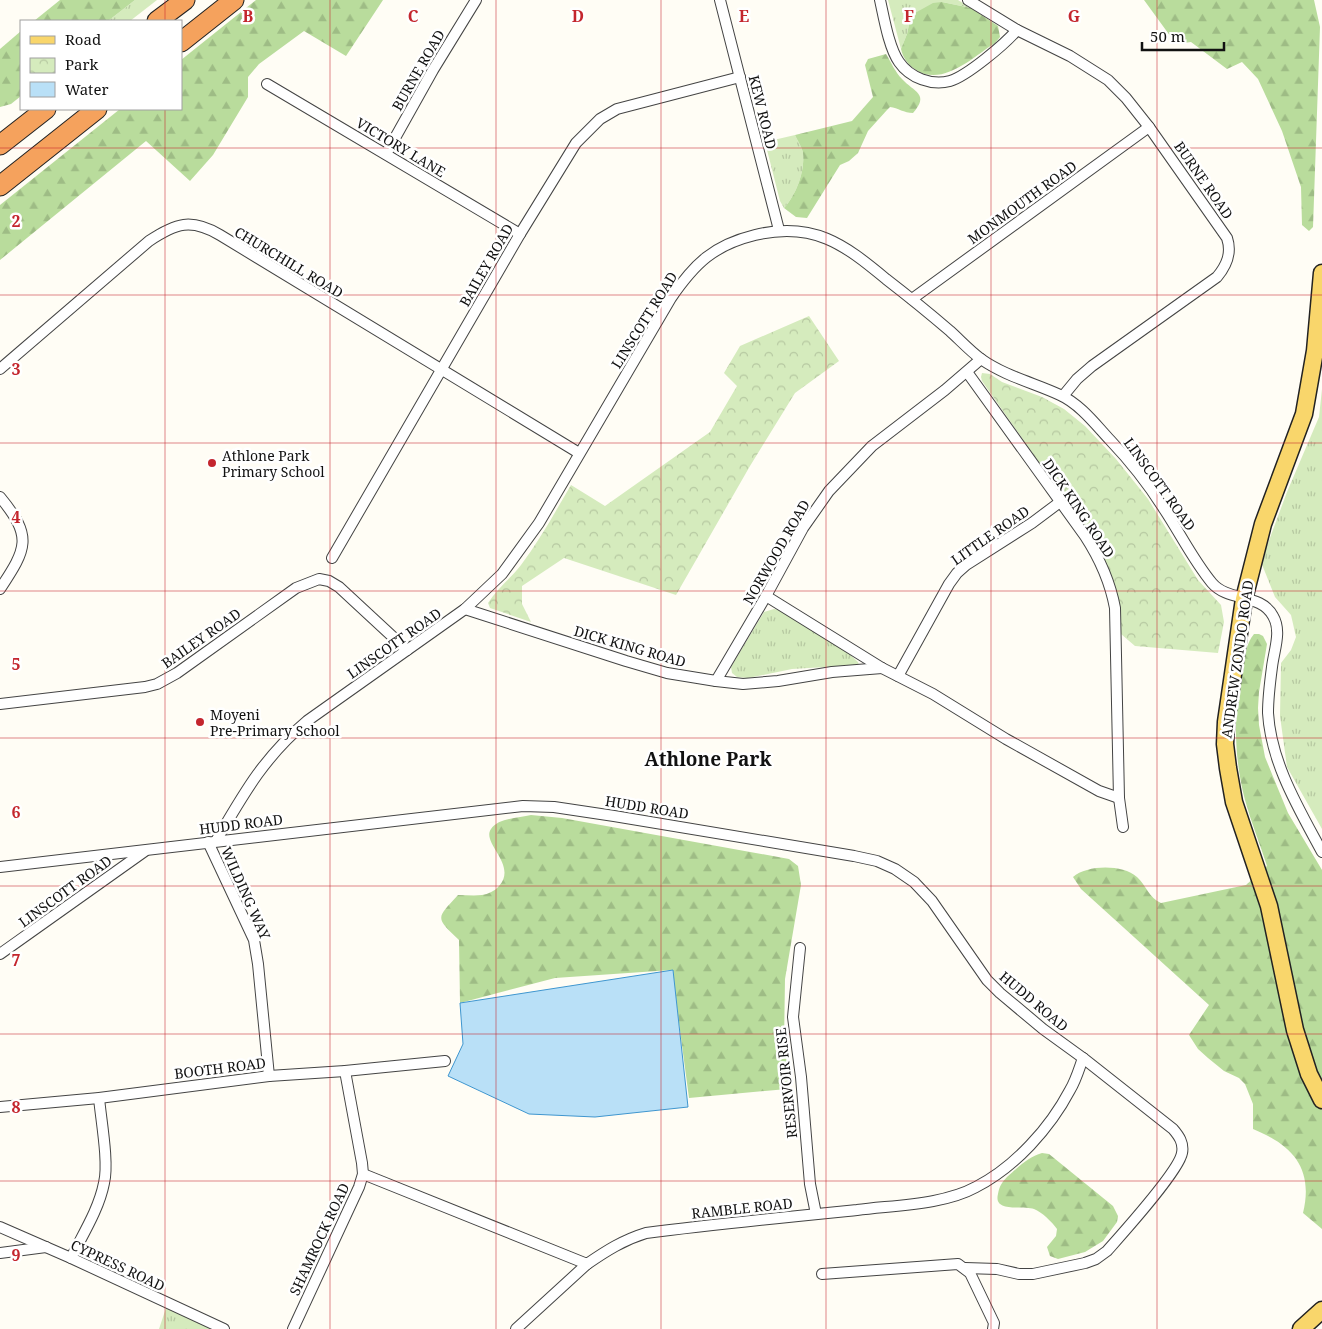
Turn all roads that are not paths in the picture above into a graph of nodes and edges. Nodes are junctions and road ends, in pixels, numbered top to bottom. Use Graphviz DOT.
graph roads {
  1 [pos="185,0"];
  2 [pos="234,0"];
  3 [pos="476,0"];
  4 [pos="720,0"];
  5 [pos="880,0"];
  6 [pos="968,0"];
  7 [pos="158,20"];
  8 [pos="1017,30"];
  9 [pos="182,41"];
  10 [pos="740,77"];
  11 [pos="267,84"];
  12 [pos="45,110"];
  13 [pos="96,110"];
  14 [pos="1149,127"];
  15 [pos="0,145"];
  16 [pos="386,154"];
  17 [pos="0,186"];
  18 [pos="779,230"];
  19 [pos="520,234"];
  20 [pos="1322,273"];
  21 [pos="912,299"];
  22 [pos="980,359"];
  23 [pos="0,369"];
  24 [pos="441,370"];
  25 [pos="967,372"];
  26 [pos="1063,396"];
  27 [pos="579,453"];
  28 [pos="0,497"];
  29 [pos="1060,502"];
  30 [pos="332,558"];
  31 [pos="0,590"];
  32 [pos="766,596"];
  33 [pos="1244,599"];
  34 [pos="465,609"];
  35 [pos="407,650"];
  36 [pos="882,668"];
  37 [pos="898,676"];
  38 [pos="716,681"];
  39 [pos="0,704"];
  40 [pos="1119,798"];
  41 [pos="1123,827"];
  42 [pos="212,841"];
  43 [pos="145,850"];
  44 [pos="1322,852"];
  45 [pos="0,867"];
  46 [pos="800,948"];
  47 [pos="0,954"];
  48 [pos="1083,1058"];
  49 [pos="445,1061"];
  50 [pos="345,1071"];
  51 [pos="269,1076"];
  52 [pos="99,1098"];
  53 [pos="1322,1100"];
  54 [pos="0,1107"];
  55 [pos="362,1174"];
  56 [pos="816,1214"];
  57 [pos="0,1227"];
  58 [pos="47,1247"];
  59 [pos="0,1252"];
  60 [pos="71,1258"];
  61 [pos="587,1264"];
  62 [pos="964,1268"];
  63 [pos="822,1274"];
  64 [pos="1322,1310"];
  65 [pos="224,1329"];
  66 [pos="293,1329"];
  67 [pos="516,1329"];
  68 [pos="993,1329"];
  69 [pos="1301,1329"];
  1 -- 7 [label="highway"];
  2 -- 9 [label="highway"];
  3 -- 16 [label="street, BURNE ROAD"];
  4 -- 10 [label="street, KEW ROAD"];
  5 -- 8 [label="street"];
  6 -- 8 [label="street, BURNE ROAD"];
  8 -- 14 [label="street, BURNE ROAD"];
  10 -- 18 [label="street, KEW ROAD"];
  10 -- 19 [label="street, BAILEY ROAD"];
  11 -- 16 [label="street, VICTORY LANE"];
  12 -- 15 [label="highway"];
  13 -- 17 [label="highway"];
  14 -- 21 [label="street, MONMOUTH ROAD"];
  14 -- 26 [label="street, BURNE ROAD"];
  16 -- 19 [label="street, VICTORY LANE"];
  18 -- 21 [label="street, LINSCOTT ROAD"];
  18 -- 27 [label="street, LINSCOTT ROAD"];
  19 -- 24 [label="street, BAILEY ROAD"];
  20 -- 33 [label="main road, ANDREW ZONDO ROAD"];
  21 -- 22 [label="street, LINSCOTT ROAD"];
  22 -- 25 [label="street, NORWOOD ROAD"];
  22 -- 26 [label="street, LINSCOTT ROAD"];
  23 -- 24 [label="street, CHURCHILL ROAD"];
  24 -- 27 [label="street, CHURCHILL ROAD"];
  24 -- 30 [label="street, BAILEY ROAD"];
  25 -- 29 [label="street, DICK KING ROAD"];
  25 -- 32 [label="street, NORWOOD ROAD"];
  26 -- 33 [label="street, LINSCOTT ROAD"];
  27 -- 34 [label="street, LINSCOTT ROAD"];
  28 -- 31 [label="street"];
  29 -- 37 [label="street, LITTLE ROAD"];
  29 -- 40 [label="street, DICK KING ROAD"];
  32 -- 36 [label="street"];
  32 -- 38 [label="street, NORWOOD ROAD"];
  33 -- 44 [label="street, LINSCOTT ROAD"];
  33 -- 53 [label="main road, ANDREW ZONDO ROAD"];
  34 -- 35 [label="street, LINSCOTT ROAD"];
  34 -- 38 [label="street, DICK KING ROAD"];
  35 -- 39 [label="street, BAILEY ROAD"];
  35 -- 42 [label="street, LINSCOTT ROAD"];
  36 -- 37 [label="street"];
  36 -- 38 [label="street, DICK KING ROAD"];
  37 -- 40 [label="street"];
  40 -- 41 [label="street, DICK KING ROAD"];
  42 -- 43 [label="street, HUDD ROAD"];
  42 -- 48 [label="street, HUDD ROAD"];
  42 -- 51 [label="street, WILDING WAY"];
  43 -- 45 [label="street, HUDD ROAD"];
  43 -- 47 [label="street, LINSCOTT ROAD"];
  46 -- 56 [label="street, RESERVOIR RISE"];
  48 -- 56 [label="street, RAMBLE ROAD"];
  48 -- 62 [label="street, HUDD ROAD"];
  49 -- 50 [label="street, BOOTH ROAD"];
  50 -- 51 [label="street, BOOTH ROAD"];
  50 -- 55 [label="street, SHAMROCK ROAD"];
  51 -- 52 [label="street, BOOTH ROAD"];
  52 -- 54 [label="street, BOOTH ROAD"];
  52 -- 60 [label="street"];
  55 -- 61 [label="street"];
  55 -- 66 [label="street, SHAMROCK ROAD"];
  56 -- 61 [label="street, RAMBLE ROAD"];
  57 -- 58 [label="street, CYPRESS ROAD"];
  58 -- 59 [label="street"];
  58 -- 60 [label="street, CYPRESS ROAD"];
  60 -- 65 [label="street, CYPRESS ROAD"];
  61 -- 67 [label="street, RAMBLE ROAD"];
  62 -- 63 [label="street"];
  62 -- 68 [label="street"];
  64 -- 69 [label="main road"];
}
